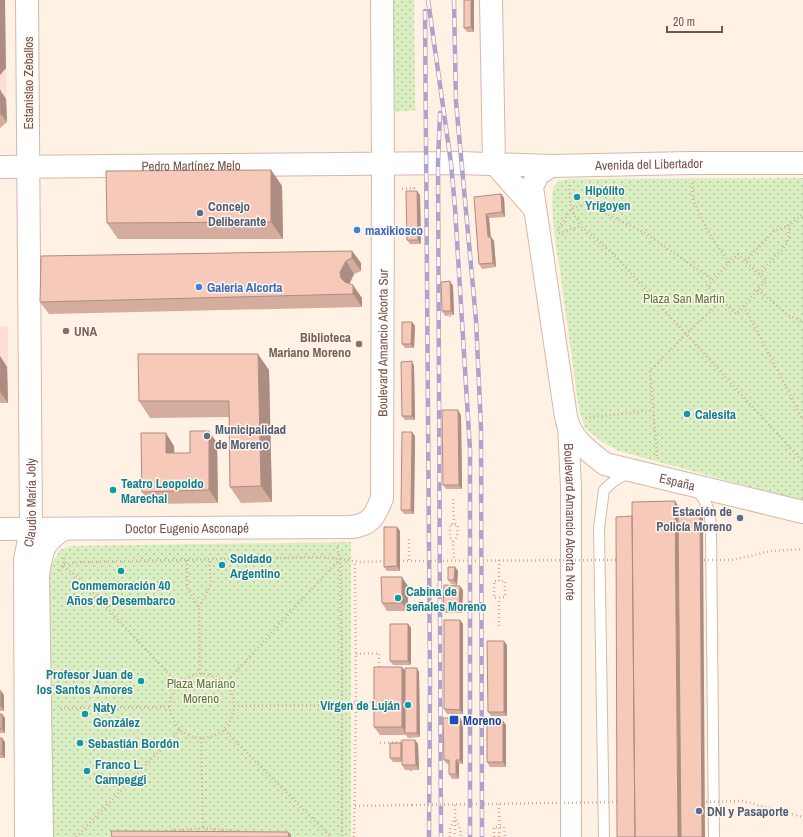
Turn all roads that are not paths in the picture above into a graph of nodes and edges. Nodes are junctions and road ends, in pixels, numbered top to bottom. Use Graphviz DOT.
graph roads {
  1 [pos="27,0"];
  2 [pos="382,0"];
  3 [pos="491,0"];
  4 [pos="494,163"];
  5 [pos="803,163"];
  6 [pos="383,164"];
  7 [pos="559,166"];
  8 [pos="0,167"];
  9 [pos="28,167"];
  10 [pos="535,209"];
  11 [pos="567,423"];
  12 [pos="633,471"];
  13 [pos="692,485"];
  14 [pos="803,512"];
  15 [pos="372,519"];
  16 [pos="0,529"];
  17 [pos="31,529"];
  18 [pos="66,529"];
  19 [pos="26,837"];
  20 [pos="43,837"];
  21 [pos="571,837"];
  22 [pos="604,837"];
  23 [pos="714,837"];
  1 -- 9 [label="street, Estanislao Zeballos"];
  2 -- 6 [label="street, Boulevard Amancio Alcorta Sur"];
  3 -- 4 [label="street"];
  4 -- 6 [label="street, Pedro Martínez Melo"];
  4 -- 7 [label="street, Avenida del Libertador"];
  4 -- 10 [label="street"];
  5 -- 7 [label="street, Avenida del Libertador"];
  6 -- 9 [label="street, Pedro Martínez Melo"];
  6 -- 15 [label="street, Boulevard Amancio Alcorta Sur"];
  7 -- 10 [label="street, Boulevard Amancio Alcorta Norte"];
  8 -- 9 [label="street, Pedro Martínez Melo"];
  9 -- 17 [label="street, Claudio María Joly"];
  10 -- 11 [label="street, Boulevard Amancio Alcorta Norte"];
  11 -- 12 [label="street, España"];
  11 -- 21 [label="street, Boulevard Amancio Alcorta Norte"];
  12 -- 13 [label="street, España"];
  12 -- 22 [label="lane"];
  13 -- 14 [label="street, España"];
  13 -- 23 [label="lane"];
  15 -- 18 [label="street, Doctor Eugenio Asconapé"];
  16 -- 17 [label="street, Doctor Eugenio Asconapé"];
  17 -- 18 [label="street, Doctor Eugenio Asconapé"];
  17 -- 19 [label="street, Claudio María Joly"];
  18 -- 20 [label="street, Claudio María Joly"];
}
